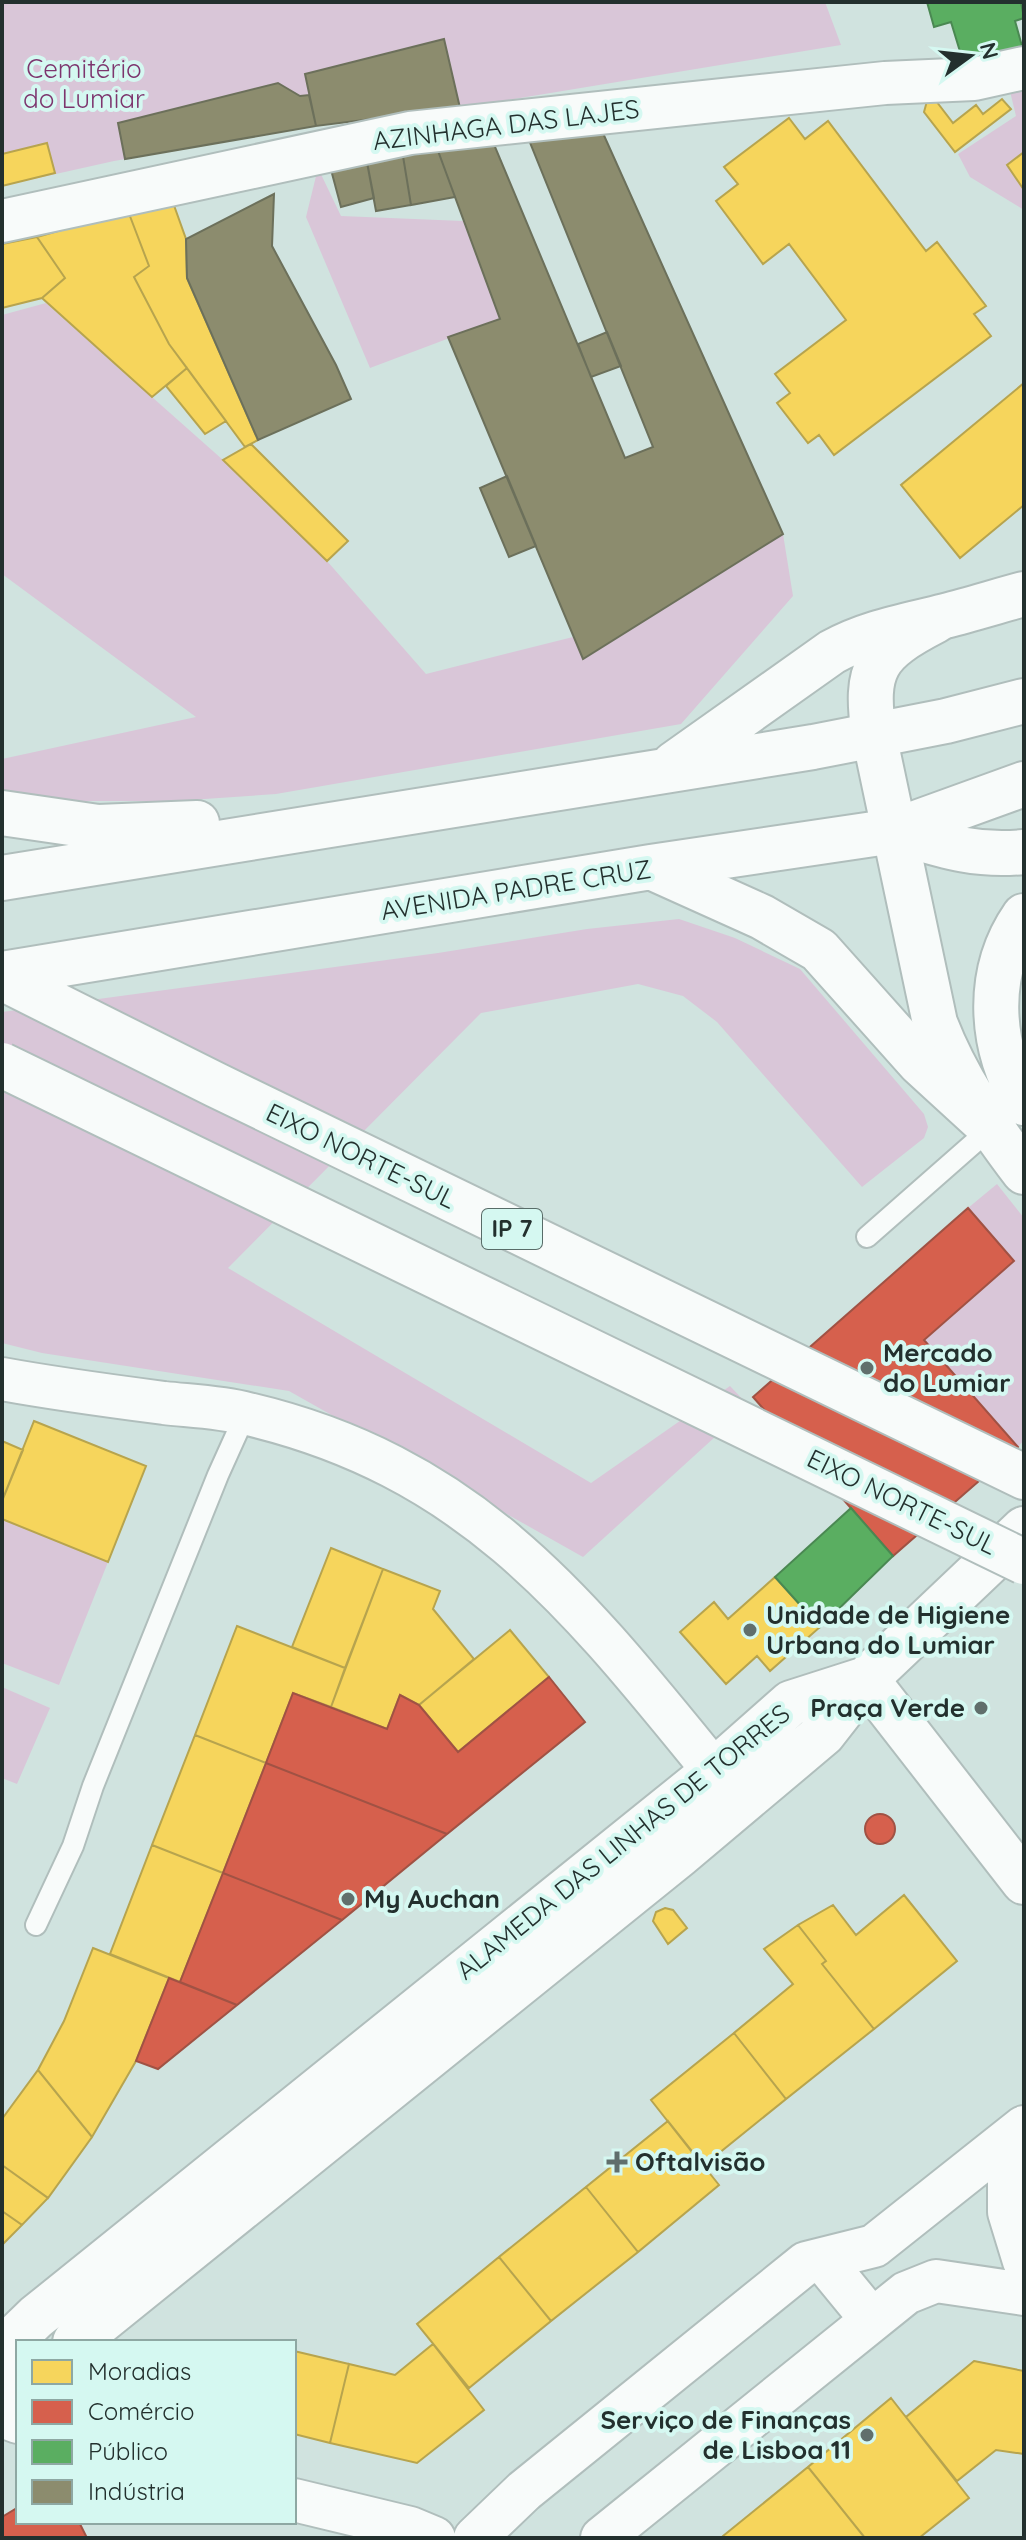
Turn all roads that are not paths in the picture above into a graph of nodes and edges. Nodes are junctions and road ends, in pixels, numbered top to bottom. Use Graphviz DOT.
graph roads {
  1 [pos="1024,68"];
  2 [pos="2,221"];
  3 [pos="1024,594"];
  4 [pos="944,616"];
  5 [pos="1024,701"];
  6 [pos="874,735"];
  7 [pos="665,770"];
  8 [pos="1024,784"];
  9 [pos="2,813"];
  10 [pos="376,819"];
  11 [pos="894,831"];
  12 [pos="1024,852"];
  13 [pos="651,867"];
  14 [pos="2,878"];
  15 [pos="1024,916"];
  16 [pos="2,976"];
  17 [pos="2,1065"];
  18 [pos="1007,1116"];
  19 [pos="1024,1172"];
  20 [pos="867,1237"];
  21 [pos="2,1379"];
  22 [pos="246,1413"];
  23 [pos="1024,1477"];
  24 [pos="1024,1529"];
  25 [pos="1024,1562"];
  26 [pos="866,1679"];
  27 [pos="714,1771"];
  28 [pos="1024,1882"];
  29 [pos="36,1925"];
  30 [pos="1016,2133"];
  31 [pos="822,2259"];
  32 [pos="1024,2261"];
  33 [pos="1024,2294"];
  34 [pos="872,2320"];
  35 [pos="77,2340"];
  36 [pos="2,2350"];
  37 [pos="296,2500"];
  38 [pos="434,2538"];
  39 [pos="475,2538"];
  40 [pos="602,2538"];
  1 -- 2 [label="street, AZINHAGA DAS LAJES"];
  3 -- 4 [label="main road"];
  4 -- 6 [label="main road"];
  4 -- 7 [label="main road"];
  5 -- 6 [label="main road"];
  6 -- 7 [label="main road"];
  6 -- 11 [label="main road"];
  7 -- 10 [label="main road"];
  8 -- 11 [label="main road, AVENIDA PADRE CRUZ"];
  9 -- 10 [label="main road"];
  10 -- 14 [label="main road"];
  11 -- 12 [label="main road"];
  11 -- 13 [label="main road, AVENIDA PADRE CRUZ"];
  11 -- 18 [label="main road"];
  13 -- 16 [label="main road, AVENIDA PADRE CRUZ"];
  13 -- 18 [label="main road"];
  15 -- 18 [label="main road"];
  16 -- 23 [label="main road, EIXO NORTE-SUL / IP 7"];
  17 -- 25 [label="main road, EIXO NORTE-SUL, bridge"];
  18 -- 19 [label="main road"];
  18 -- 20 [label="lane"];
  21 -- 22 [label="street"];
  22 -- 27 [label="street"];
  22 -- 29 [label="lane"];
  24 -- 26 [label="main road"];
  26 -- 27 [label="main road, ALAMEDA DAS LINHAS DE TORRES"];
  26 -- 28 [label="main road"];
  26 -- 35 [label="main road, ALAMEDA DAS LINHAS DE TORRES"];
  27 -- 36 [label="main road, ALAMEDA DAS LINHAS DE TORRES"];
  30 -- 31 [label="street"];
  30 -- 32 [label="street"];
  31 -- 34 [label="street"];
  31 -- 39 [label="street"];
  33 -- 34 [label="street"];
  34 -- 40 [label="street"];
  37 -- 38 [label="street"];
}
